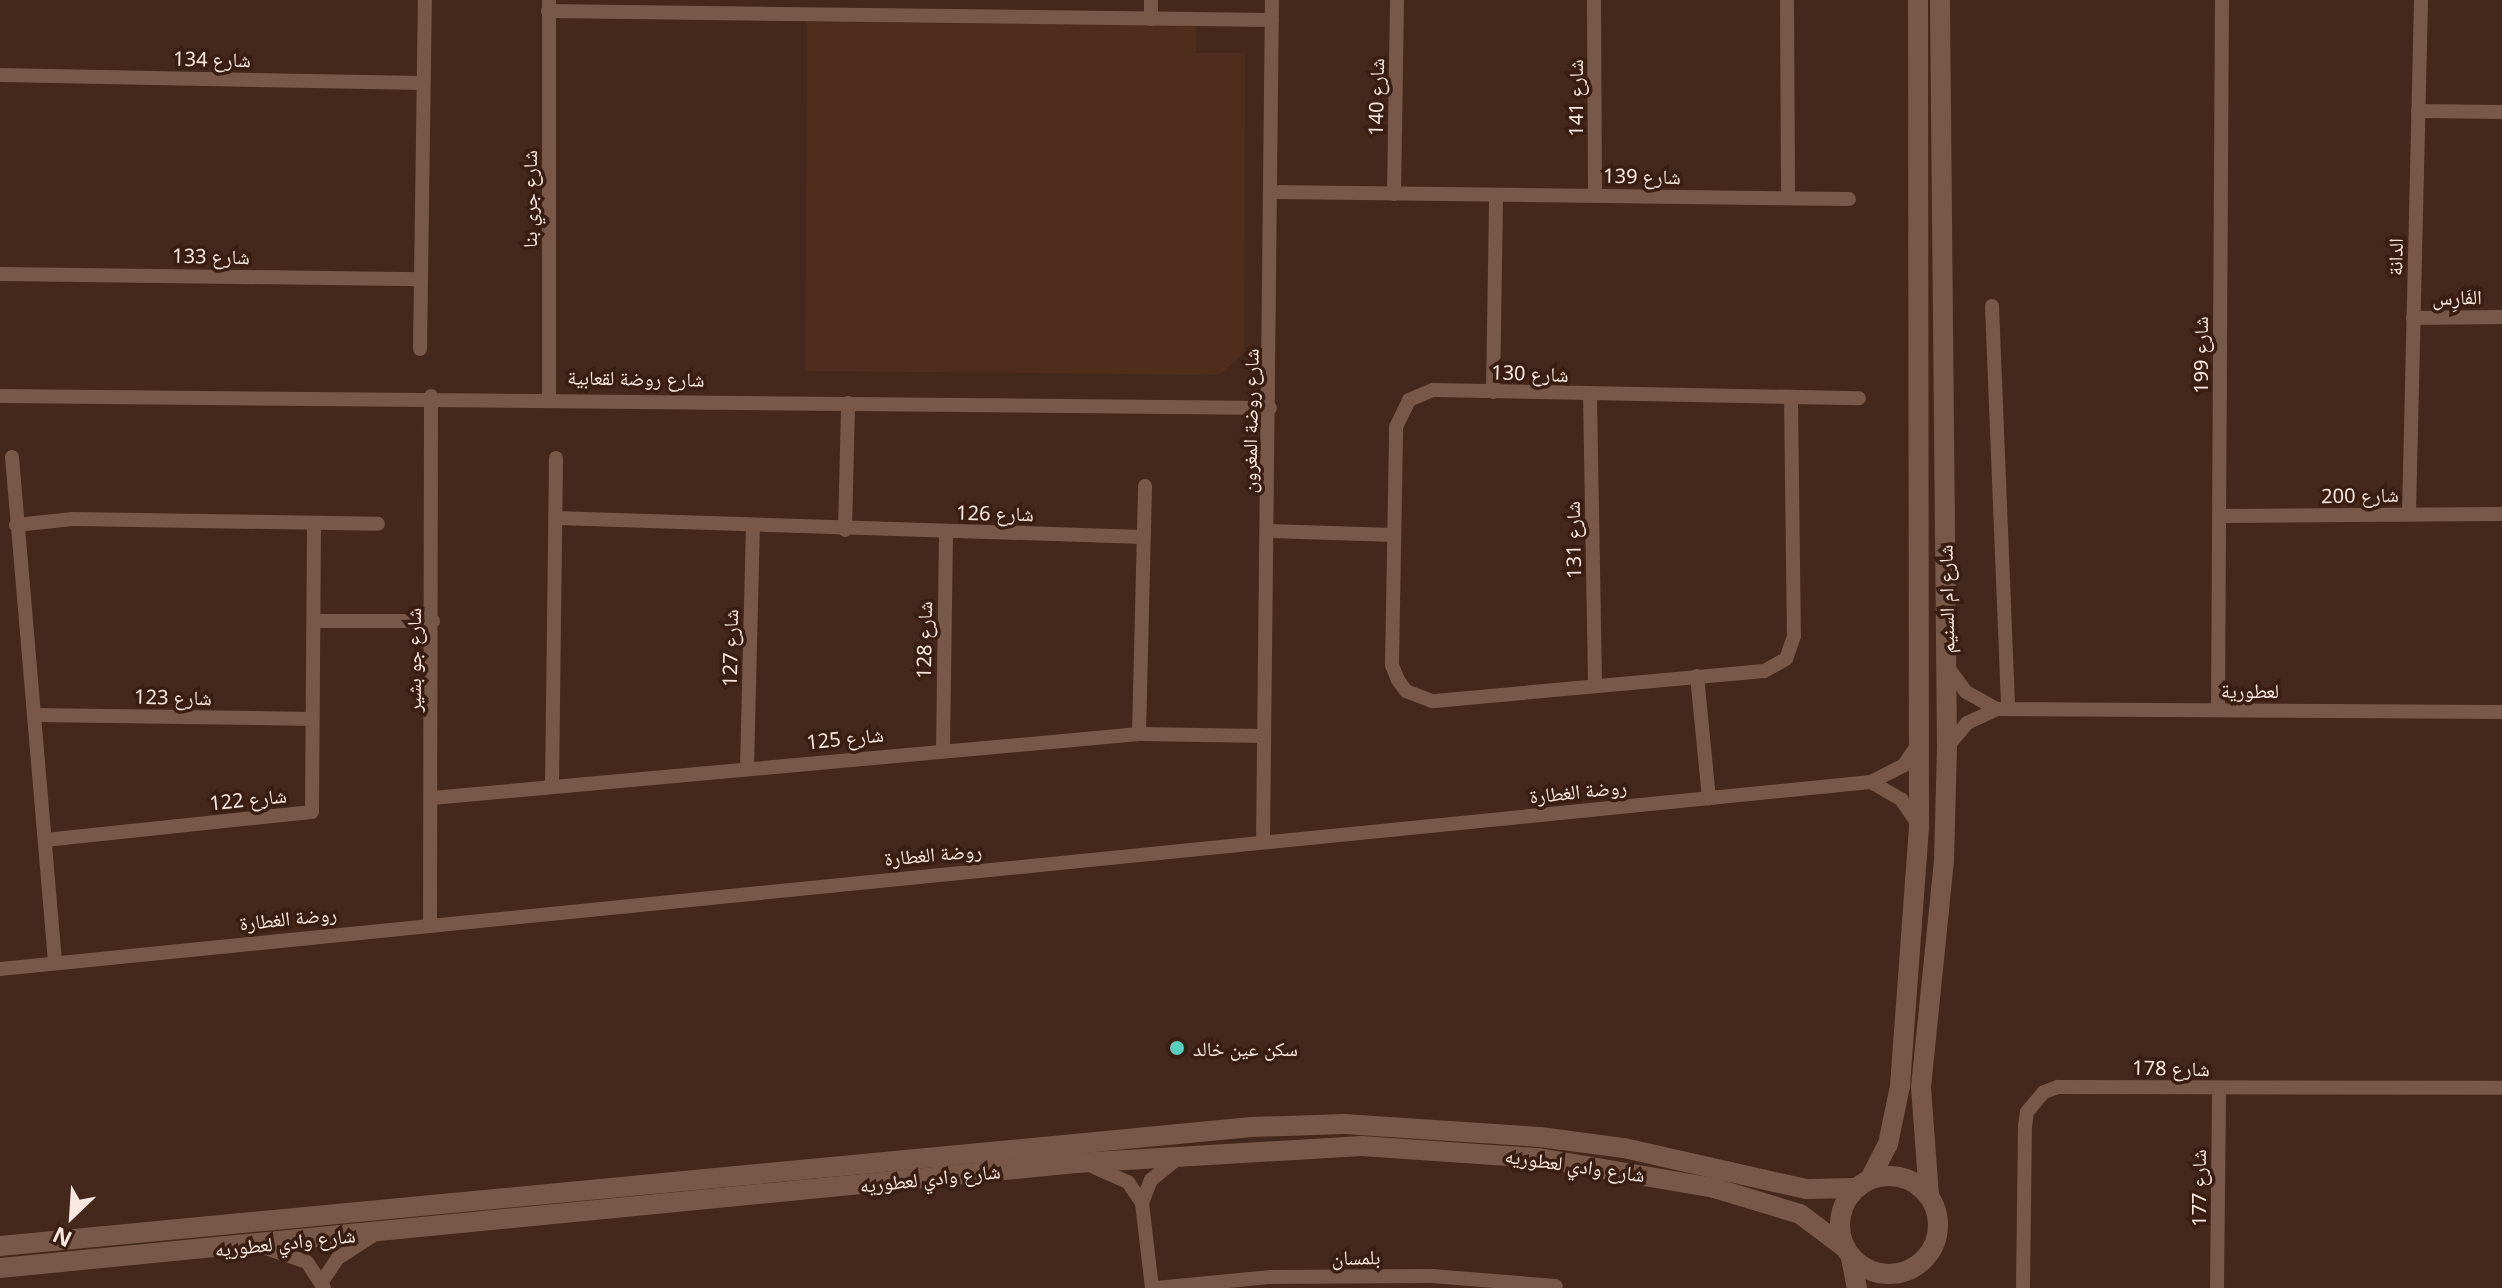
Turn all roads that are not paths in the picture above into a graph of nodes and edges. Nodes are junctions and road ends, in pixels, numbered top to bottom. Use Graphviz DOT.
graph roads {
  1 [pos="425,0"];
  2 [pos="1151,0"];
  3 [pos="1272,0"];
  4 [pos="1397,0"];
  5 [pos="1594,0"];
  6 [pos="1787,0"];
  7 [pos="1918,0"];
  8 [pos="1940,0"];
  9 [pos="2222,0"];
  10 [pos="2421,0"];
  11 [pos="548,5"];
  12 [pos="671,6"];
  13 [pos="1151,19"];
  14 [pos="1272,20"];
  15 [pos="0,75"];
  16 [pos="423,83"];
  17 [pos="2418,111"];
  18 [pos="2502,112"];
  19 [pos="1273,192"];
  20 [pos="1394,194"];
  21 [pos="1496,195"];
  22 [pos="1595,196"];
  23 [pos="1788,198"];
  24 [pos="1849,199"];
  25 [pos="0,274"];
  26 [pos="421,279"];
  27 [pos="1992,306"];
  28 [pos="2502,317"];
  29 [pos="2413,318"];
  30 [pos="420,349"];
  31 [pos="1493,392"];
  32 [pos="1590,395"];
  33 [pos="0,396"];
  34 [pos="431,396"];
  35 [pos="549,397"];
  36 [pos="1791,398"];
  37 [pos="1859,398"];
  38 [pos="848,403"];
  39 [pos="1270,408"];
  40 [pos="12,457"];
  41 [pos="556,458"];
  42 [pos="1145,486"];
  43 [pos="2409,514"];
  44 [pos="2502,514"];
  45 [pos="2219,516"];
  46 [pos="556,518"];
  47 [pos="314,523"];
  48 [pos="378,524"];
  49 [pos="16,525"];
  50 [pos="753,529"];
  51 [pos="845,530"];
  52 [pos="1267,531"];
  53 [pos="946,532"];
  54 [pos="1393,535"];
  55 [pos="1143,537"];
  56 [pos="315,621"];
  57 [pos="433,621"];
  58 [pos="1947,666"];
  59 [pos="1697,676"];
  60 [pos="1595,685"];
  61 [pos="2003,708"];
  62 [pos="2218,710"];
  63 [pos="2502,712"];
  64 [pos="34,715"];
  65 [pos="312,719"];
  66 [pos="1139,734"];
  67 [pos="1263,736"];
  68 [pos="1922,737"];
  69 [pos="1947,747"];
  70 [pos="943,749"];
  71 [pos="747,768"];
  72 [pos="1871,782"];
  73 [pos="552,786"];
  74 [pos="432,798"];
  75 [pos="1709,798"];
  76 [pos="1919,828"];
  77 [pos="45,840"];
  78 [pos="1263,842"];
  79 [pos="430,923"];
  80 [pos="55,962"];
  81 [pos="0,969"];
  82 [pos="2502,1088"];
  83 [pos="2219,1089"];
  84 [pos="1193,1153"];
  85 [pos="1076,1163"];
  86 [pos="1863,1183"];
  87 [pos="1929,1196"];
  88 [pos="1142,1203"];
  89 [pos="379,1233"];
  90 [pos="254,1245"];
  91 [pos="0,1246"];
  92 [pos="1848,1253"];
  93 [pos="0,1268"];
  94 [pos="1913,1268"];
  95 [pos="1272,1283"];
  96 [pos="324,1284"];
  97 [pos="1500,1285"];
  98 [pos="1556,1286"];
  99 [pos="1154,1288"];
  100 [pos="1857,1288"];
  101 [pos="1901,1288"];
  102 [pos="2023,1288"];
  103 [pos="2217,1288"];
  1 -- 16 [label="street"];
  2 -- 13 [label="street"];
  3 -- 14 [label="street, شارع روضة المغرون"];
  4 -- 20 [label="street, شارع 140"];
  5 -- 22 [label="street, شارع 141"];
  6 -- 23 [label="street"];
  7 -- 68 [label="street, شارع ام السنيم"];
  8 -- 58 [label="street, شارع ام السنيم"];
  9 -- 45 [label="street, شارع 199"];
  10 -- 17 [label="street, الدانة"];
  11 -- 12 [label="street"];
  11 -- 35 [label="street, شارع جري بنا"];
  12 -- 13 [label="street"];
  13 -- 14 [label="street"];
  14 -- 19 [label="street, شارع روضة المغرون"];
  15 -- 16 [label="street, شارع 134"];
  16 -- 26 [label="street"];
  17 -- 18 [label="street"];
  17 -- 29 [label="street, الدانة"];
  19 -- 20 [label="street, شارع 139"];
  19 -- 39 [label="street, شارع روضة المغرون"];
  20 -- 21 [label="street, شارع 139"];
  21 -- 22 [label="street, شارع 139"];
  21 -- 31 [label="street"];
  22 -- 23 [label="street, شارع 139"];
  23 -- 24 [label="street, شارع 139"];
  25 -- 26 [label="street, شارع 133"];
  26 -- 30 [label="street"];
  27 -- 61 [label="street"];
  28 -- 29 [label="street, الفَارِس"];
  29 -- 43 [label="street, الدانة"];
  31 -- 32 [label="street, شارع 130"];
  31 -- 54 [label="street, شارع 130"];
  32 -- 36 [label="street, شارع 130"];
  32 -- 60 [label="street, شارع 131"];
  33 -- 34 [label="street, شارع روضة لقعابية"];
  34 -- 35 [label="street, شارع روضة لقعابية"];
  34 -- 57 [label="street, شارع جو بشير"];
  35 -- 38 [label="street, شارع روضة لقعابية"];
  36 -- 37 [label="street, شارع 130"];
  36 -- 59 [label="street, شارع 130"];
  38 -- 39 [label="street, شارع روضة لقعابية"];
  38 -- 51 [label="street"];
  39 -- 52 [label="street, شارع روضة المغرون"];
  40 -- 49 [label="street"];
  41 -- 46 [label="street"];
  42 -- 55 [label="street"];
  43 -- 44 [label="street, شارع 200"];
  43 -- 45 [label="street, شارع 200"];
  45 -- 62 [label="street, شارع 199"];
  46 -- 50 [label="street, شارع 126"];
  46 -- 73 [label="street"];
  47 -- 48 [label="street"];
  47 -- 49 [label="street"];
  47 -- 56 [label="street, شارع 122"];
  49 -- 64 [label="street"];
  50 -- 51 [label="street, شارع 126"];
  50 -- 71 [label="street, شارع 127"];
  51 -- 53 [label="street, شارع 126"];
  52 -- 54 [label="street"];
  52 -- 67 [label="street, شارع روضة المغرون"];
  53 -- 55 [label="street, شارع 126"];
  53 -- 70 [label="street, شارع 128"];
  54 -- 60 [label="street, شارع 130"];
  55 -- 66 [label="street"];
  56 -- 57 [label="street"];
  56 -- 65 [label="street, شارع 122"];
  57 -- 74 [label="street, شارع جو بشير"];
  58 -- 61 [label="street"];
  58 -- 69 [label="street, شارع ام السنيم"];
  59 -- 60 [label="street, شارع 130"];
  59 -- 75 [label="street"];
  61 -- 62 [label="street, لعطورية"];
  61 -- 69 [label="street, لعطورية"];
  62 -- 63 [label="street, لعطورية"];
  64 -- 65 [label="street, شارع 123"];
  64 -- 77 [label="street"];
  65 -- 77 [label="street, شارع 122"];
  66 -- 67 [label="street, شارع 125"];
  66 -- 70 [label="street, شارع 125"];
  67 -- 78 [label="street, شارع روضة المغرون"];
  68 -- 72 [label="street, روضة الغطارة"];
  68 -- 76 [label="street, شارع ام السنيم"];
  69 -- 87 [label="street, شارع ام السنيم"];
  70 -- 71 [label="street, شارع 125"];
  71 -- 73 [label="street, شارع 125"];
  72 -- 75 [label="street, روضة الغطارة"];
  72 -- 76 [label="street"];
  73 -- 74 [label="street, شارع 125"];
  74 -- 79 [label="street, شارع جو بشير"];
  75 -- 78 [label="street, روضة الغطارة"];
  76 -- 86 [label="street, شارع ام السنيم"];
  77 -- 80 [label="street"];
  78 -- 79 [label="street, روضة الغطارة"];
  79 -- 80 [label="street, روضة الغطارة"];
  80 -- 81 [label="street, روضة الغطارة"];
  82 -- 83 [label="street, شارع 178"];
  83 -- 102 [label="street, شارع 178"];
  83 -- 103 [label="street, شارع 177"];
  84 -- 85 [label="street, شارع وادي لعطوريه"];
  84 -- 88 [label="street"];
  84 -- 92 [label="street, شارع وادي لعطوريه"];
  85 -- 88 [label="street"];
  85 -- 89 [label="street, شارع وادي لعطوريه"];
  86 -- 87 [label="street"];
  86 -- 91 [label="street, شارع وادي لعطوريه"];
  86 -- 92 [label="street"];
  87 -- 94 [label="street"];
  88 -- 99 [label="street"];
  89 -- 90 [label="street, شارع وادي لعطوريه"];
  89 -- 96 [label="street"];
  90 -- 93 [label="street, شارع وادي لعطوريه"];
  90 -- 96 [label="street"];
  92 -- 94 [label="street"];
  92 -- 100 [label="street"];
  94 -- 101 [label="street"];
  95 -- 97 [label="street, بلمسان"];
  95 -- 99 [label="street, بلمسان"];
  97 -- 98 [label="street, بلمسان"];
}
